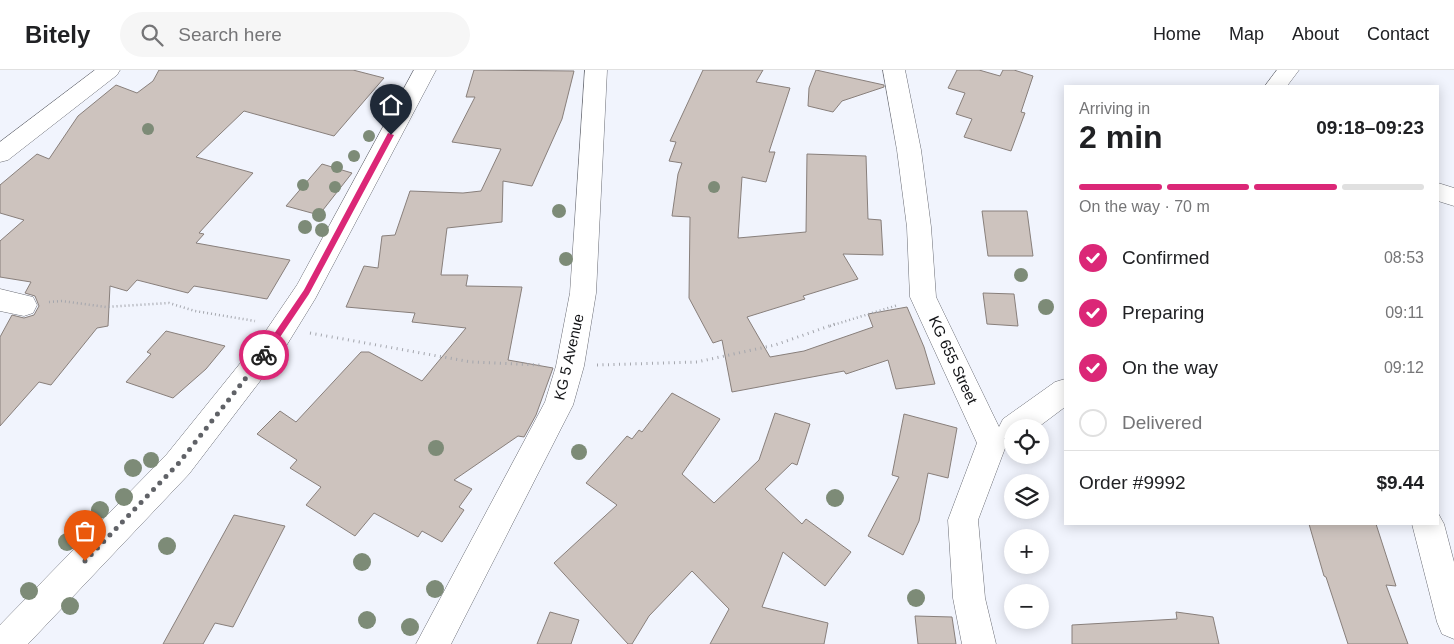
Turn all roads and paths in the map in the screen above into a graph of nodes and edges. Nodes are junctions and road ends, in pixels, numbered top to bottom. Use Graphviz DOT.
graph roads {
  1 [pos="109,70"];
  2 [pos="425,70"];
  3 [pos="596,70"];
  4 [pos="894,70"];
  5 [pos="1288,70"];
  6 [pos="1277,85"];
  7 [pos="0,154"];
  8 [pos="1439,192"];
  9 [pos="1454,197"];
  10 [pos="922,297"];
  11 [pos="12,302"];
  12 [pos="284,327"];
  13 [pos="570,366"];
  14 [pos="1064,392"];
  15 [pos="1026,419"];
  16 [pos="1004,430"];
  17 [pos="1004,437"];
  18 [pos="1428,525"];
  19 [pos="1454,622"];
  20 [pos="5,644"];
  21 [pos="433,644"];
  22 [pos="979,644"];
  1 -- 7 [label="street"];
  2 -- 12 [label="street"];
  3 -- 13 [label="street, KG 5 Avenue"];
  4 -- 10 [label="street, KG 655 Street"];
  5 -- 6 [label="street"];
  8 -- 9 [label="street"];
  10 -- 13 [label="path"];
  10 -- 16 [label="street, KG 655 Street"];
  11 -- 12 [label="path"];
  12 -- 13 [label="path"];
  12 -- 20 [label="street"];
  13 -- 21 [label="street, KG 5 Avenue"];
  14 -- 15 [label="street"];
  17 -- 22 [label="street"];
  18 -- 19 [label="street"];
}
